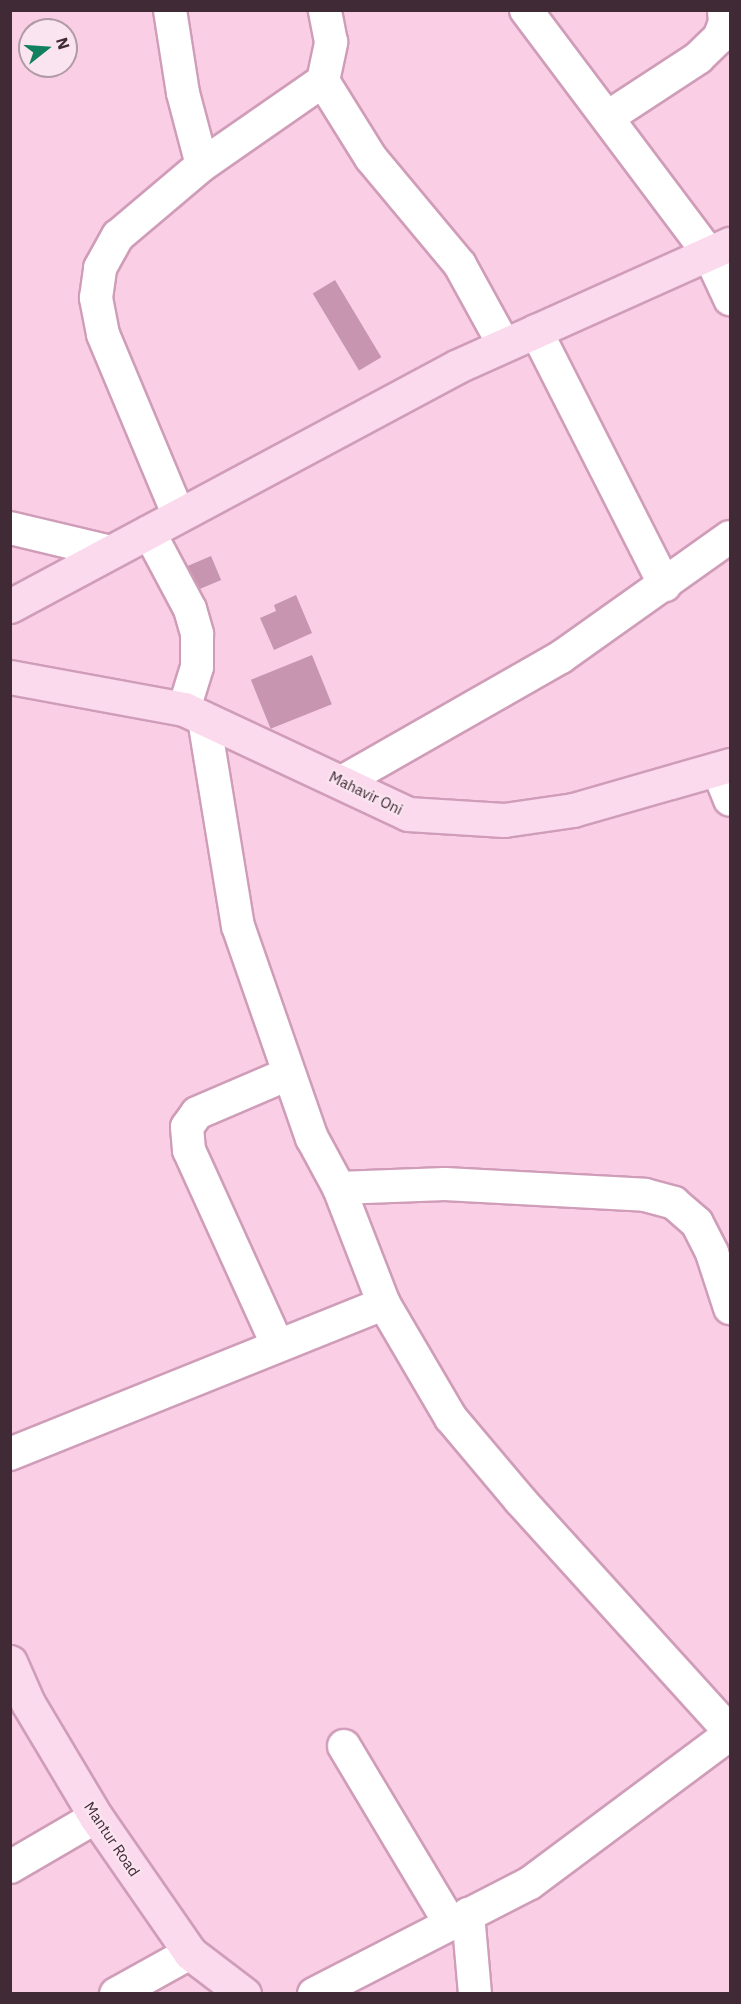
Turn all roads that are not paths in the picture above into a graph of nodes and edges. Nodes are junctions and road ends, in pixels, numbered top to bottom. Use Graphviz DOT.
graph roads {
  1 [pos="170,10"];
  2 [pos="325,10"];
  3 [pos="526,10"];
  4 [pos="724,10"];
  5 [pos="323,81"];
  6 [pos="608,117"];
  7 [pos="202,165"];
  8 [pos="720,249"];
  9 [pos="730,299"];
  10 [pos="536,331"];
  11 [pos="504,345"];
  12 [pos="179,516"];
  13 [pos="10,528"];
  14 [pos="149,532"];
  15 [pos="730,537"];
  16 [pos="111,552"];
  17 [pos="665,585"];
  18 [pos="10,606"];
  19 [pos="10,677"];
  20 [pos="194,714"];
  21 [pos="724,767"];
  22 [pos="342,782"];
  23 [pos="730,800"];
  24 [pos="288,1074"];
  25 [pos="339,1188"];
  26 [pos="384,1304"];
  27 [pos="730,1308"];
  28 [pos="277,1344"];
  29 [pos="10,1454"];
  30 [pos="10,1662"];
  31 [pos="19,1707"];
  32 [pos="730,1733"];
  33 [pos="344,1746"];
  34 [pos="96,1817"];
  35 [pos="10,1867"];
  36 [pos="459,1918"];
  37 [pos="190,1953"];
  38 [pos="116,1994"];
  39 [pos="244,1994"];
  40 [pos="314,1994"];
  41 [pos="475,1994"];
  1 -- 7 [label="street"];
  2 -- 5 [label="street"];
  3 -- 6 [label="street"];
  4 -- 6 [label="street"];
  5 -- 7 [label="street"];
  5 -- 11 [label="street"];
  6 -- 8 [label="street"];
  7 -- 12 [label="street"];
  8 -- 9 [label="street"];
  8 -- 10 [label="street"];
  10 -- 11 [label="street"];
  10 -- 17 [label="street"];
  11 -- 12 [label="street"];
  12 -- 14 [label="street"];
  13 -- 16 [label="street"];
  14 -- 16 [label="street"];
  14 -- 20 [label="street"];
  15 -- 17 [label="street"];
  16 -- 18 [label="street"];
  17 -- 22 [label="street"];
  19 -- 20 [label="street, Mahavir Oni"];
  20 -- 22 [label="street, Mahavir Oni"];
  20 -- 24 [label="street"];
  21 -- 22 [label="street, Mahavir Oni"];
  21 -- 23 [label="street"];
  24 -- 25 [label="street"];
  24 -- 28 [label="street"];
  25 -- 26 [label="street"];
  25 -- 27 [label="street"];
  26 -- 28 [label="street"];
  26 -- 32 [label="street"];
  28 -- 29 [label="street"];
  30 -- 31 [label="street, Mantur Road"];
  31 -- 34 [label="street, Mantur Road"];
  32 -- 36 [label="street"];
  33 -- 36 [label="street"];
  34 -- 35 [label="street"];
  34 -- 37 [label="street, Mantur Road"];
  36 -- 40 [label="street"];
  36 -- 41 [label="street"];
  37 -- 38 [label="street"];
  37 -- 39 [label="street, Mantur Road"];
}
